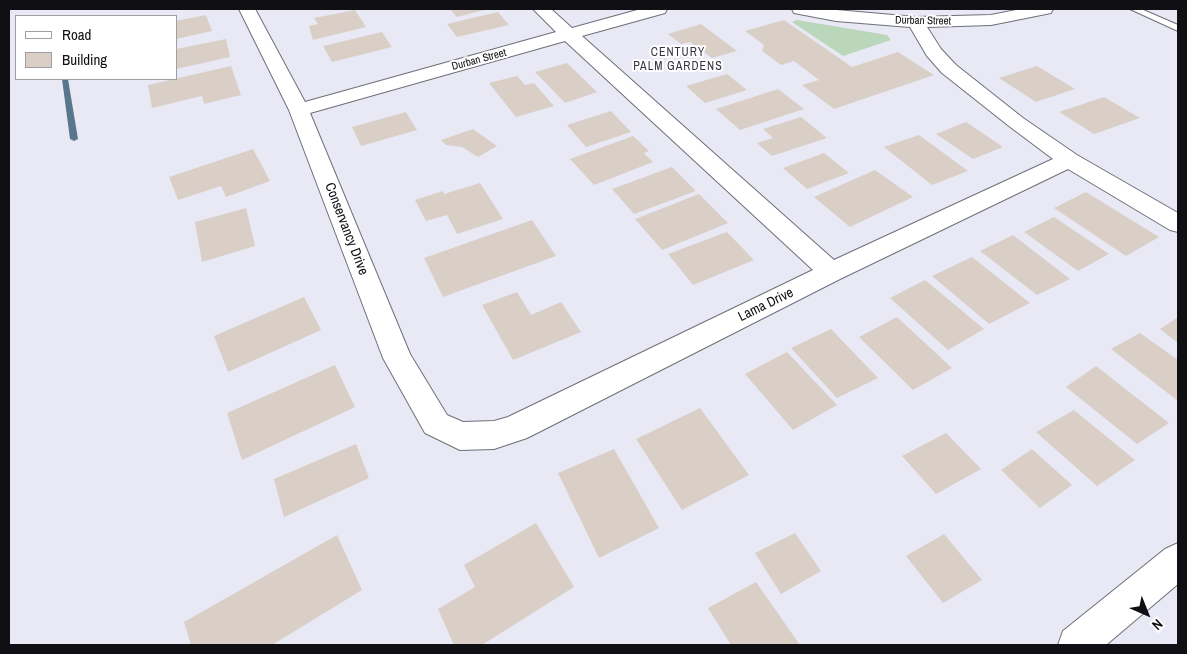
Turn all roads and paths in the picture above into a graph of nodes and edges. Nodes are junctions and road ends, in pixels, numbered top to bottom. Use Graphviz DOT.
graph roads {
  1 [pos="247,9"];
  2 [pos="541,9"];
  3 [pos="659,9"];
  4 [pos="800,9"];
  5 [pos="1041,9"];
  6 [pos="1134,9"];
  7 [pos="916,22"];
  8 [pos="1178,28"];
  9 [pos="569,35"];
  10 [pos="299,110"];
  11 [pos="1068,160"];
  12 [pos="1178,224"];
  13 [pos="831,272"];
  14 [pos="460,436"];
  15 [pos="1178,561"];
  16 [pos="1077,645"];
  1 -- 10 [label="street, Conservancy Drive"];
  2 -- 9 [label="street"];
  3 -- 9 [label="street, Durban Street"];
  4 -- 7 [label="street, Durban Street"];
  5 -- 7 [label="street, Durban Street"];
  6 -- 8 [label="lane"];
  7 -- 11 [label="street"];
  9 -- 10 [label="street, Durban Street"];
  9 -- 13 [label="street"];
  10 -- 14 [label="street, Conservancy Drive"];
  11 -- 12 [label="street"];
  11 -- 13 [label="street, Lama Drive"];
  13 -- 14 [label="street, Lama Drive"];
  15 -- 16 [label="street"];
}
